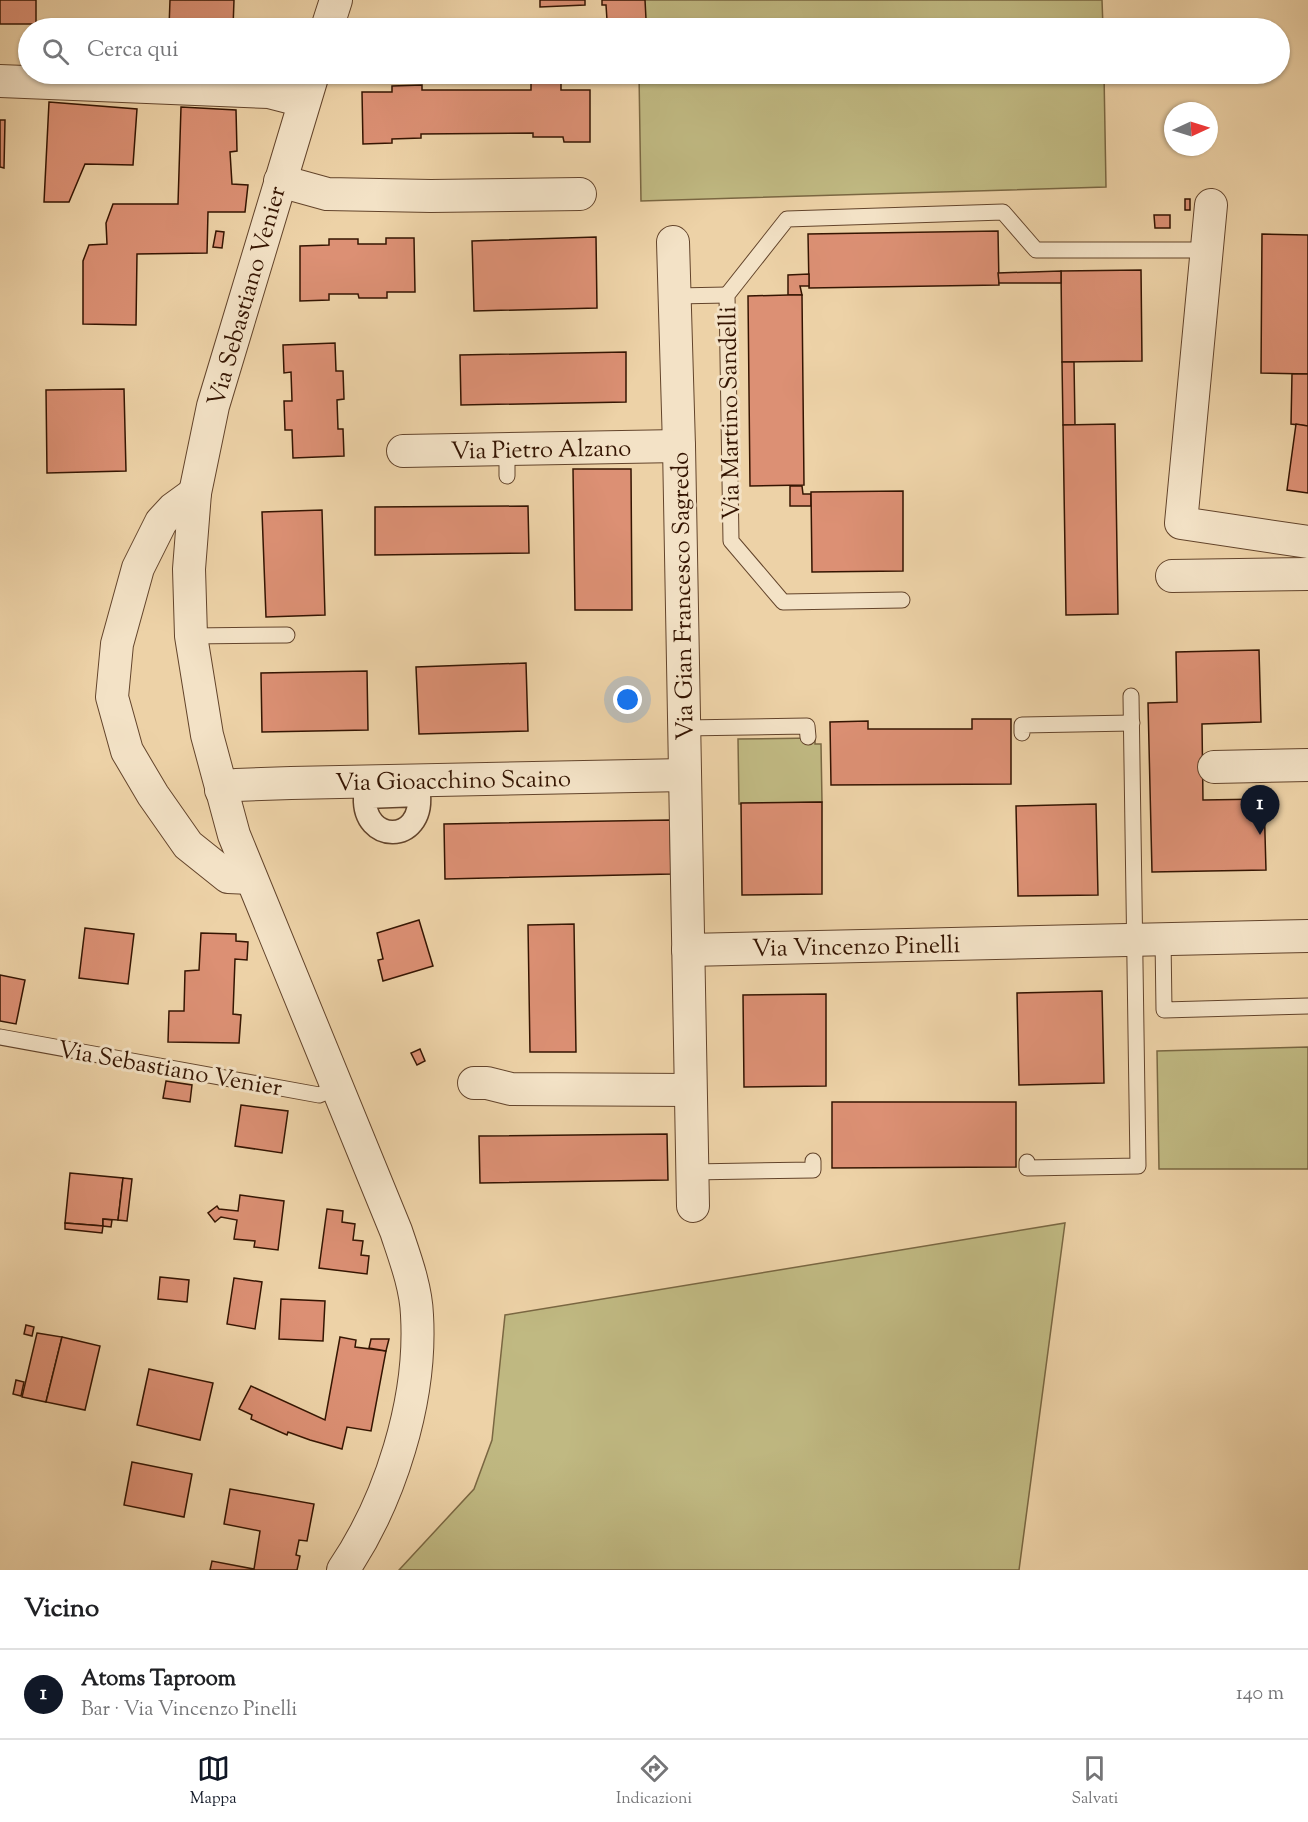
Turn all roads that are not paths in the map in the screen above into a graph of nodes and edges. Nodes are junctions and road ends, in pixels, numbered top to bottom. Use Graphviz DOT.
graph roads {
  1 [pos="336,0"];
  2 [pos="330,18"];
  3 [pos="0,81"];
  4 [pos="18,82"];
  5 [pos="73,84"];
  6 [pos="309,87"];
  7 [pos="280,181"];
  8 [pos="580,194"];
  9 [pos="1211,205"];
  10 [pos="673,242"];
  11 [pos="1207,250"];
  12 [pos="727,295"];
  13 [pos="675,296"];
  14 [pos="679,446"];
  15 [pos="403,451"];
  16 [pos="195,493"];
  17 [pos="1308,542"];
  18 [pos="1308,574"];
  19 [pos="1172,576"];
  20 [pos="902,600"];
  21 [pos="288,635"];
  22 [pos="191,636"];
  23 [pos="1131,696"];
  24 [pos="1132,723"];
  25 [pos="684,728"];
  26 [pos="1022,733"];
  27 [pos="808,737"];
  28 [pos="1308,765"];
  29 [pos="1214,767"];
  30 [pos="685,776"];
  31 [pos="221,790"];
  32 [pos="251,878"];
  33 [pos="1308,936"];
  34 [pos="1149,939"];
  35 [pos="688,950"];
  36 [pos="1308,1006"];
  37 [pos="0,1037"];
  38 [pos="474,1083"];
  39 [pos="339,1087"];
  40 [pos="690,1090"];
  41 [pos="813,1161"];
  42 [pos="1027,1162"];
  43 [pos="692,1172"];
  44 [pos="693,1206"];
  45 [pos="343,1570"];
  1 -- 2 [label="street"];
  3 -- 4 [label="street, Via Sebastiano Venier"];
  5 -- 6 [label="street, Via Sebastiano Venier"];
  6 -- 7 [label="street, Via Sebastiano Venier"];
  7 -- 8 [label="street"];
  7 -- 16 [label="street, Via Sebastiano Venier"];
  9 -- 11 [label="street"];
  10 -- 13 [label="street, Via Gian Francesco Sagredo"];
  11 -- 12 [label="lane, Via Martino Sandelli"];
  11 -- 17 [label="street"];
  12 -- 13 [label="lane"];
  12 -- 20 [label="lane, Via Martino Sandelli"];
  13 -- 14 [label="street, Via Gian Francesco Sagredo"];
  14 -- 15 [label="street, Via Pietro Alzano"];
  14 -- 25 [label="street, Via Gian Francesco Sagredo"];
  16 -- 22 [label="street, Via Sebastiano Venier"];
  16 -- 32 [label="street"];
  18 -- 19 [label="street"];
  21 -- 22 [label="lane"];
  22 -- 31 [label="street, Via Sebastiano Venier"];
  23 -- 24 [label="lane"];
  24 -- 26 [label="lane"];
  24 -- 34 [label="lane"];
  25 -- 27 [label="lane"];
  25 -- 30 [label="street, Via Gian Francesco Sagredo"];
  28 -- 29 [label="street"];
  30 -- 31 [label="street, Via Gioacchino Scaino"];
  30 -- 35 [label="street, Via Gian Francesco Sagredo"];
  31 -- 32 [label="street, Via Sebastiano Venier"];
  32 -- 39 [label="street, Via Sebastiano Venier"];
  33 -- 34 [label="street, Via Vincenzo Pinelli"];
  34 -- 35 [label="street, Via Vincenzo Pinelli"];
  34 -- 36 [label="lane"];
  34 -- 42 [label="lane"];
  35 -- 40 [label="street"];
  37 -- 39 [label="lane, Via Sebastiano Venier"];
  38 -- 40 [label="street"];
  39 -- 45 [label="street, Via Sebastiano Venier"];
  40 -- 43 [label="street"];
  41 -- 43 [label="lane"];
  43 -- 44 [label="street"];
}
